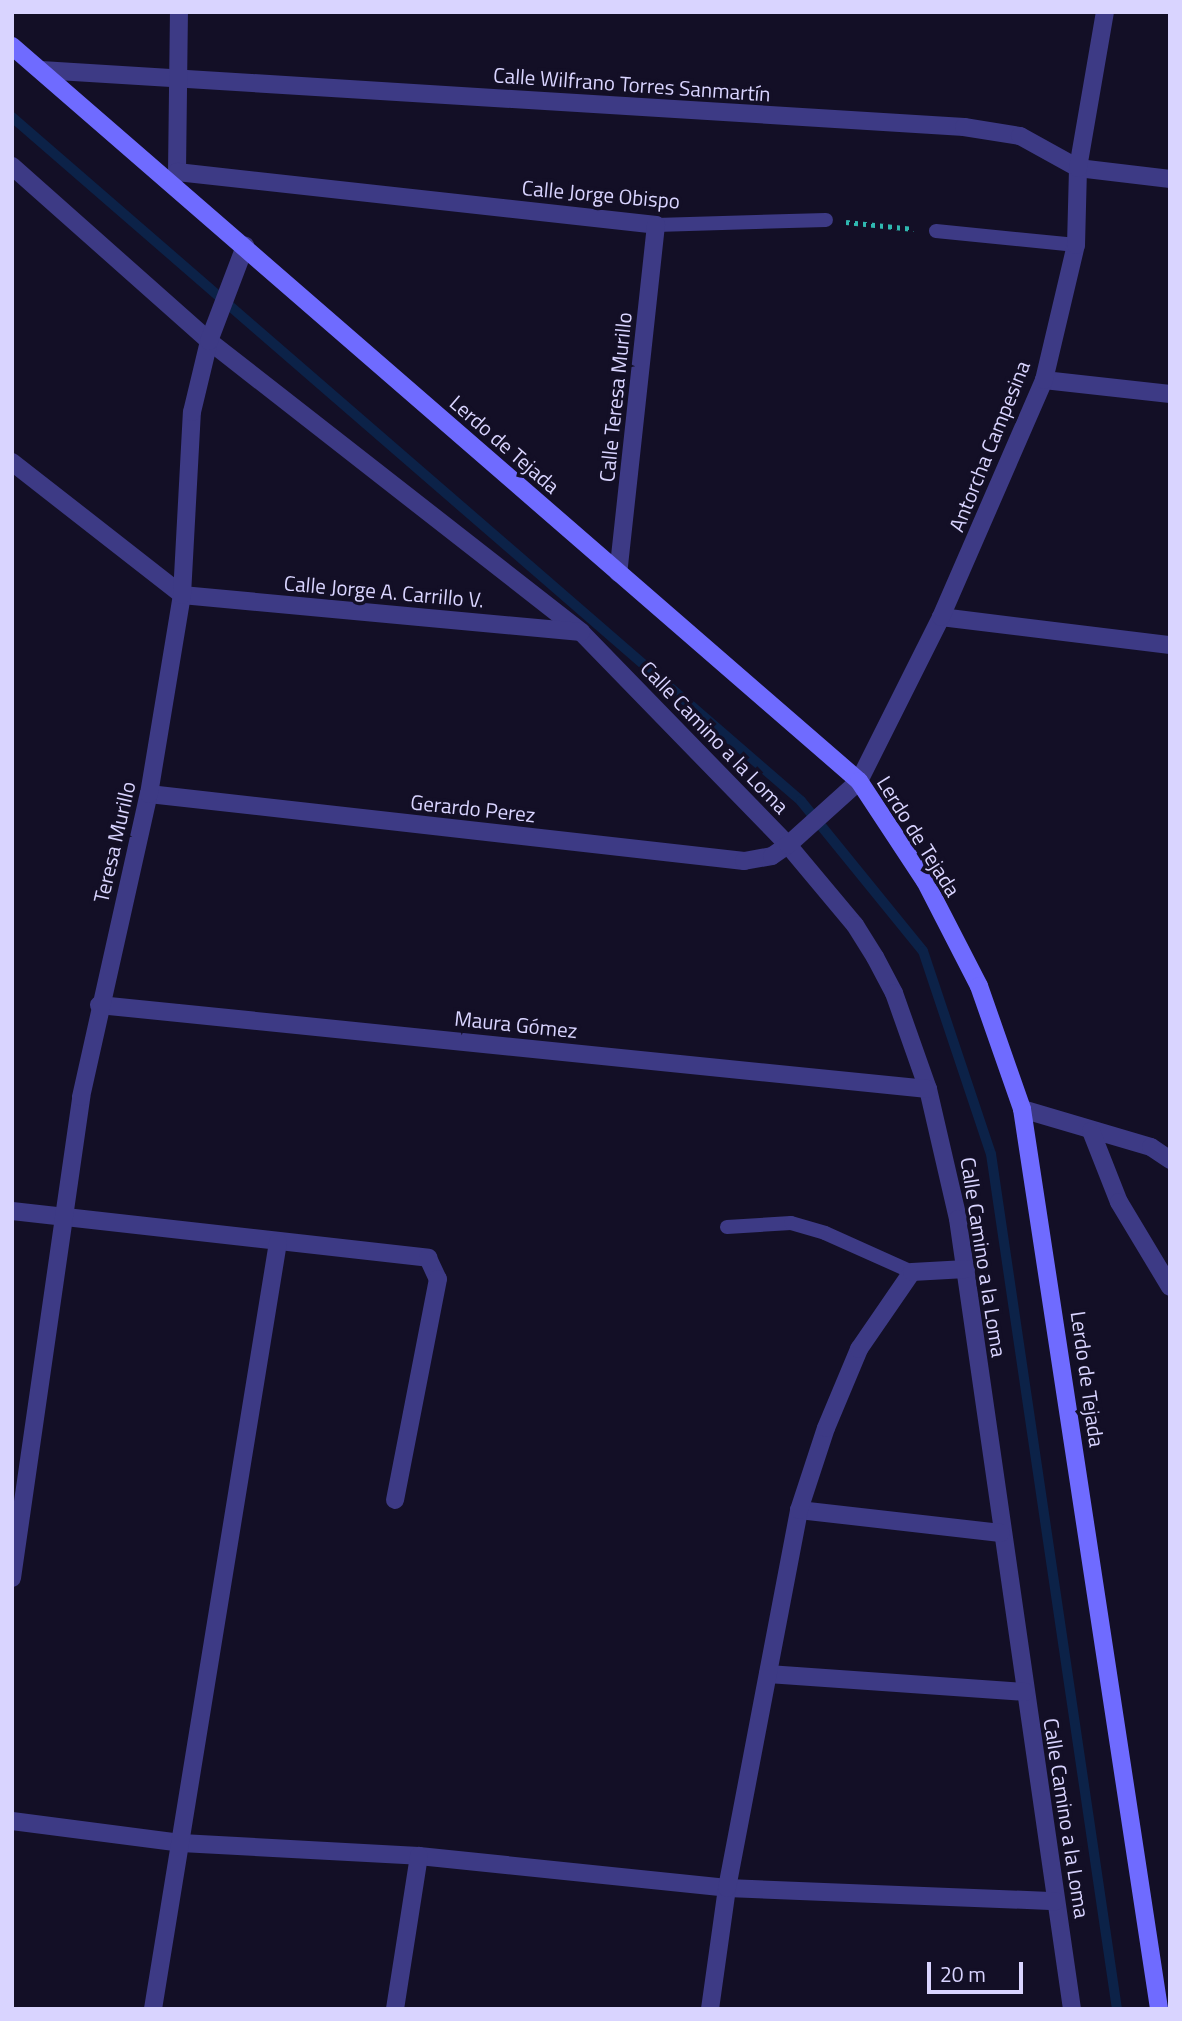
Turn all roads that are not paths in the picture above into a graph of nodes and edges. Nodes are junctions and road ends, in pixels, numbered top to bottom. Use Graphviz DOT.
graph roads {
  1 [pos="179,12"];
  2 [pos="1105,12"];
  3 [pos="12,46"];
  4 [pos="41,70"];
  5 [pos="175,78"];
  6 [pos="12,166"];
  7 [pos="1078,168"];
  8 [pos="174,178"];
  9 [pos="1170,179"];
  10 [pos="826,220"];
  11 [pos="656,225"];
  12 [pos="936,231"];
  13 [pos="1076,245"];
  14 [pos="245,246"];
  15 [pos="209,341"];
  16 [pos="1044,380"];
  17 [pos="1170,394"];
  18 [pos="12,462"];
  19 [pos="618,573"];
  20 [pos="182,595"];
  21 [pos="941,618"];
  22 [pos="581,632"];
  23 [pos="1170,645"];
  24 [pos="859,781"];
  25 [pos="149,794"];
  26 [pos="788,845"];
  27 [pos="99,1005"];
  28 [pos="928,1089"];
  29 [pos="1022,1109"];
  30 [pos="1091,1131"];
  31 [pos="1170,1160"];
  32 [pos="12,1211"];
  33 [pos="64,1215"];
  34 [pos="727,1227"];
  35 [pos="278,1242"];
  36 [pos="966,1269"];
  37 [pos="912,1272"];
  38 [pos="1170,1287"];
  39 [pos="395,1500"];
  40 [pos="799,1510"];
  41 [pos="1001,1533"];
  42 [pos="12,1578"];
  43 [pos="768,1674"];
  44 [pos="1025,1692"];
  45 [pos="12,1821"];
  46 [pos="181,1843"];
  47 [pos="419,1856"];
  48 [pos="727,1888"];
  49 [pos="1056,1901"];
  50 [pos="153,2009"];
  51 [pos="395,2009"];
  52 [pos="710,2009"];
  53 [pos="1072,2009"];
  54 [pos="1158,2009"];
  1 -- 5 [label="street"];
  2 -- 7 [label="street, Antorcha Campesina"];
  3 -- 4 [label="street, Lerdo de Tejada"];
  4 -- 5 [label="street, Calle Wilfrano Torres Sanmartín"];
  4 -- 8 [label="street, Lerdo de Tejada"];
  5 -- 7 [label="street, Calle Wilfrano Torres Sanmartín"];
  5 -- 8 [label="street"];
  6 -- 15 [label="street, Calle Camino a la Loma"];
  7 -- 9 [label="street"];
  7 -- 13 [label="street, Antorcha Campesina"];
  8 -- 11 [label="street, Calle Jorge Obispo"];
  8 -- 14 [label="street, Lerdo de Tejada"];
  10 -- 11 [label="lane, Calle Jorge Obispo"];
  11 -- 19 [label="street, Calle Teresa Murillo"];
  12 -- 13 [label="lane"];
  13 -- 16 [label="street, Antorcha Campesina"];
  14 -- 15 [label="street"];
  14 -- 19 [label="street, Lerdo de Tejada"];
  15 -- 20 [label="street"];
  15 -- 22 [label="street, Calle Camino a la Loma"];
  16 -- 17 [label="street"];
  16 -- 21 [label="street, Antorcha Campesina"];
  18 -- 20 [label="street"];
  19 -- 24 [label="street, Lerdo de Tejada"];
  20 -- 22 [label="street, Calle Jorge A. Carrillo V."];
  20 -- 25 [label="street, Teresa Murillo"];
  21 -- 23 [label="street"];
  21 -- 24 [label="street, Antorcha Campesina"];
  22 -- 26 [label="street, Calle Camino a la Loma"];
  24 -- 26 [label="street, Antorcha Campesina"];
  24 -- 29 [label="street, Lerdo de Tejada"];
  25 -- 26 [label="street, Gerardo Perez"];
  25 -- 27 [label="street, Teresa Murillo"];
  26 -- 28 [label="street, Calle Camino a la Loma"];
  27 -- 28 [label="street, Maura Gómez"];
  27 -- 33 [label="street, Teresa Murillo"];
  28 -- 36 [label="street, Calle Camino a la Loma"];
  29 -- 30 [label="street"];
  29 -- 54 [label="street, Lerdo de Tejada"];
  30 -- 31 [label="street"];
  30 -- 38 [label="street"];
  32 -- 33 [label="street"];
  33 -- 35 [label="street"];
  33 -- 42 [label="street, Teresa Murillo"];
  34 -- 37 [label="lane"];
  35 -- 39 [label="street"];
  35 -- 46 [label="street"];
  36 -- 37 [label="street"];
  36 -- 41 [label="street, Calle Camino a la Loma"];
  37 -- 40 [label="street"];
  40 -- 41 [label="street"];
  40 -- 43 [label="street"];
  41 -- 44 [label="street, Calle Camino a la Loma"];
  43 -- 44 [label="street"];
  43 -- 48 [label="street"];
  44 -- 49 [label="street, Calle Camino a la Loma"];
  45 -- 46 [label="street"];
  46 -- 47 [label="street"];
  46 -- 50 [label="street"];
  47 -- 48 [label="street"];
  47 -- 51 [label="street"];
  48 -- 49 [label="street"];
  48 -- 52 [label="street"];
  49 -- 53 [label="street, Calle Camino a la Loma"];
}
